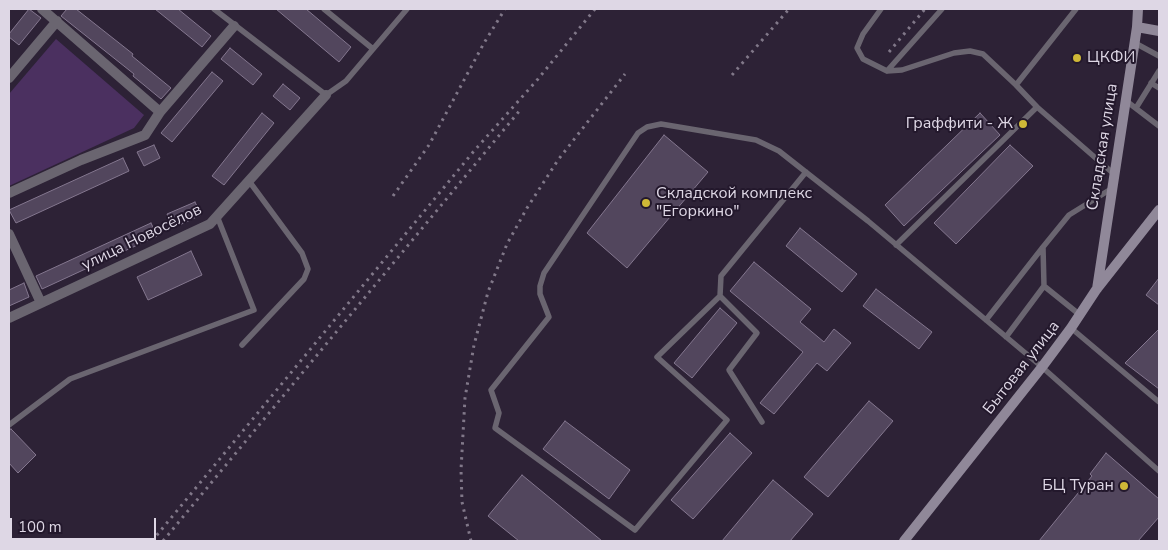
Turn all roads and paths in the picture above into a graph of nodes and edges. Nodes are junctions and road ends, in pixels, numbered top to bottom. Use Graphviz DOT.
graph roads {
  1 [pos="42,9"];
  2 [pos="214,9"];
  3 [pos="324,9"];
  4 [pos="407,9"];
  5 [pos="881,9"];
  6 [pos="942,9"];
  7 [pos="1076,9"];
  8 [pos="1138,9"];
  9 [pos="57,21"];
  10 [pos="234,26"];
  11 [pos="1137,27"];
  12 [pos="1159,31"];
  13 [pos="1135,43"];
  14 [pos="373,49"];
  15 [pos="1159,56"];
  16 [pos="887,71"];
  17 [pos="1159,71"];
  18 [pos="9,78"];
  19 [pos="1151,83"];
  20 [pos="1016,85"];
  21 [pos="1159,88"];
  22 [pos="326,95"];
  23 [pos="1126,100"];
  24 [pos="1037,107"];
  25 [pos="1136,108"];
  26 [pos="160,112"];
  27 [pos="1159,126"];
  28 [pos="806,172"];
  29 [pos="1114,174"];
  30 [pos="249,181"];
  31 [pos="1111,189"];
  32 [pos="9,193"];
  33 [pos="1159,210"];
  34 [pos="217,216"];
  35 [pos="9,234"];
  36 [pos="896,245"];
  37 [pos="1043,247"];
  38 [pos="1044,286"];
  39 [pos="1096,290"];
  40 [pos="720,296"];
  41 [pos="41,303"];
  42 [pos="1080,315"];
  43 [pos="9,318"];
  44 [pos="986,320"];
  45 [pos="1071,328"];
  46 [pos="1006,338"];
  47 [pos="242,345"];
  48 [pos="1042,367"];
  49 [pos="1159,402"];
  50 [pos="762,422"];
  51 [pos="9,425"];
  52 [pos="1159,471"];
  53 [pos="904,541"];
  1 -- 9 [label="street"];
  2 -- 10 [label="lane"];
  3 -- 14 [label="lane"];
  4 -- 14 [label="lane"];
  5 -- 16 [label="lane"];
  6 -- 16 [label="lane"];
  7 -- 20 [label="lane"];
  8 -- 11 [label="main road, Складская улица"];
  9 -- 18 [label="street"];
  9 -- 26 [label="street"];
  10 -- 22 [label="lane"];
  10 -- 26 [label="street"];
  11 -- 12 [label="main road"];
  11 -- 13 [label="main road, Складская улица"];
  13 -- 15 [label="lane"];
  13 -- 23 [label="main road, Складская улица"];
  14 -- 22 [label="lane"];
  16 -- 20 [label="lane"];
  17 -- 19 [label="lane"];
  19 -- 21 [label="lane"];
  19 -- 25 [label="lane"];
  20 -- 24 [label="lane"];
  22 -- 30 [label="street, улица Новосёлов"];
  23 -- 25 [label="lane"];
  23 -- 29 [label="main road, Складская улица"];
  24 -- 29 [label="lane"];
  24 -- 36 [label="lane"];
  25 -- 27 [label="lane"];
  26 -- 32 [label="street"];
  28 -- 36 [label="lane"];
  28 -- 40 [label="lane"];
  28 -- 40 [label="lane"];
  29 -- 31 [label="main road, Складская улица"];
  30 -- 34 [label="street, улица Новосёлов"];
  30 -- 47 [label="lane"];
  31 -- 37 [label="lane"];
  31 -- 39 [label="main road, Складская улица"];
  33 -- 39 [label="main road, Бытовая улица"];
  34 -- 41 [label="street, улица Новосёлов"];
  34 -- 51 [label="lane"];
  35 -- 41 [label="street"];
  36 -- 44 [label="lane"];
  37 -- 38 [label="lane"];
  37 -- 44 [label="lane"];
  38 -- 42 [label="lane"];
  38 -- 46 [label="lane"];
  39 -- 42 [label="main road, Бытовая улица"];
  40 -- 50 [label="lane"];
  41 -- 43 [label="street, улица Новосёлов"];
  42 -- 45 [label="main road, Бытовая улица"];
  44 -- 46 [label="lane"];
  45 -- 48 [label="main road, Бытовая улица"];
  45 -- 49 [label="lane"];
  46 -- 48 [label="lane"];
  48 -- 52 [label="lane"];
  48 -- 53 [label="main road, Бытовая улица"];
}
